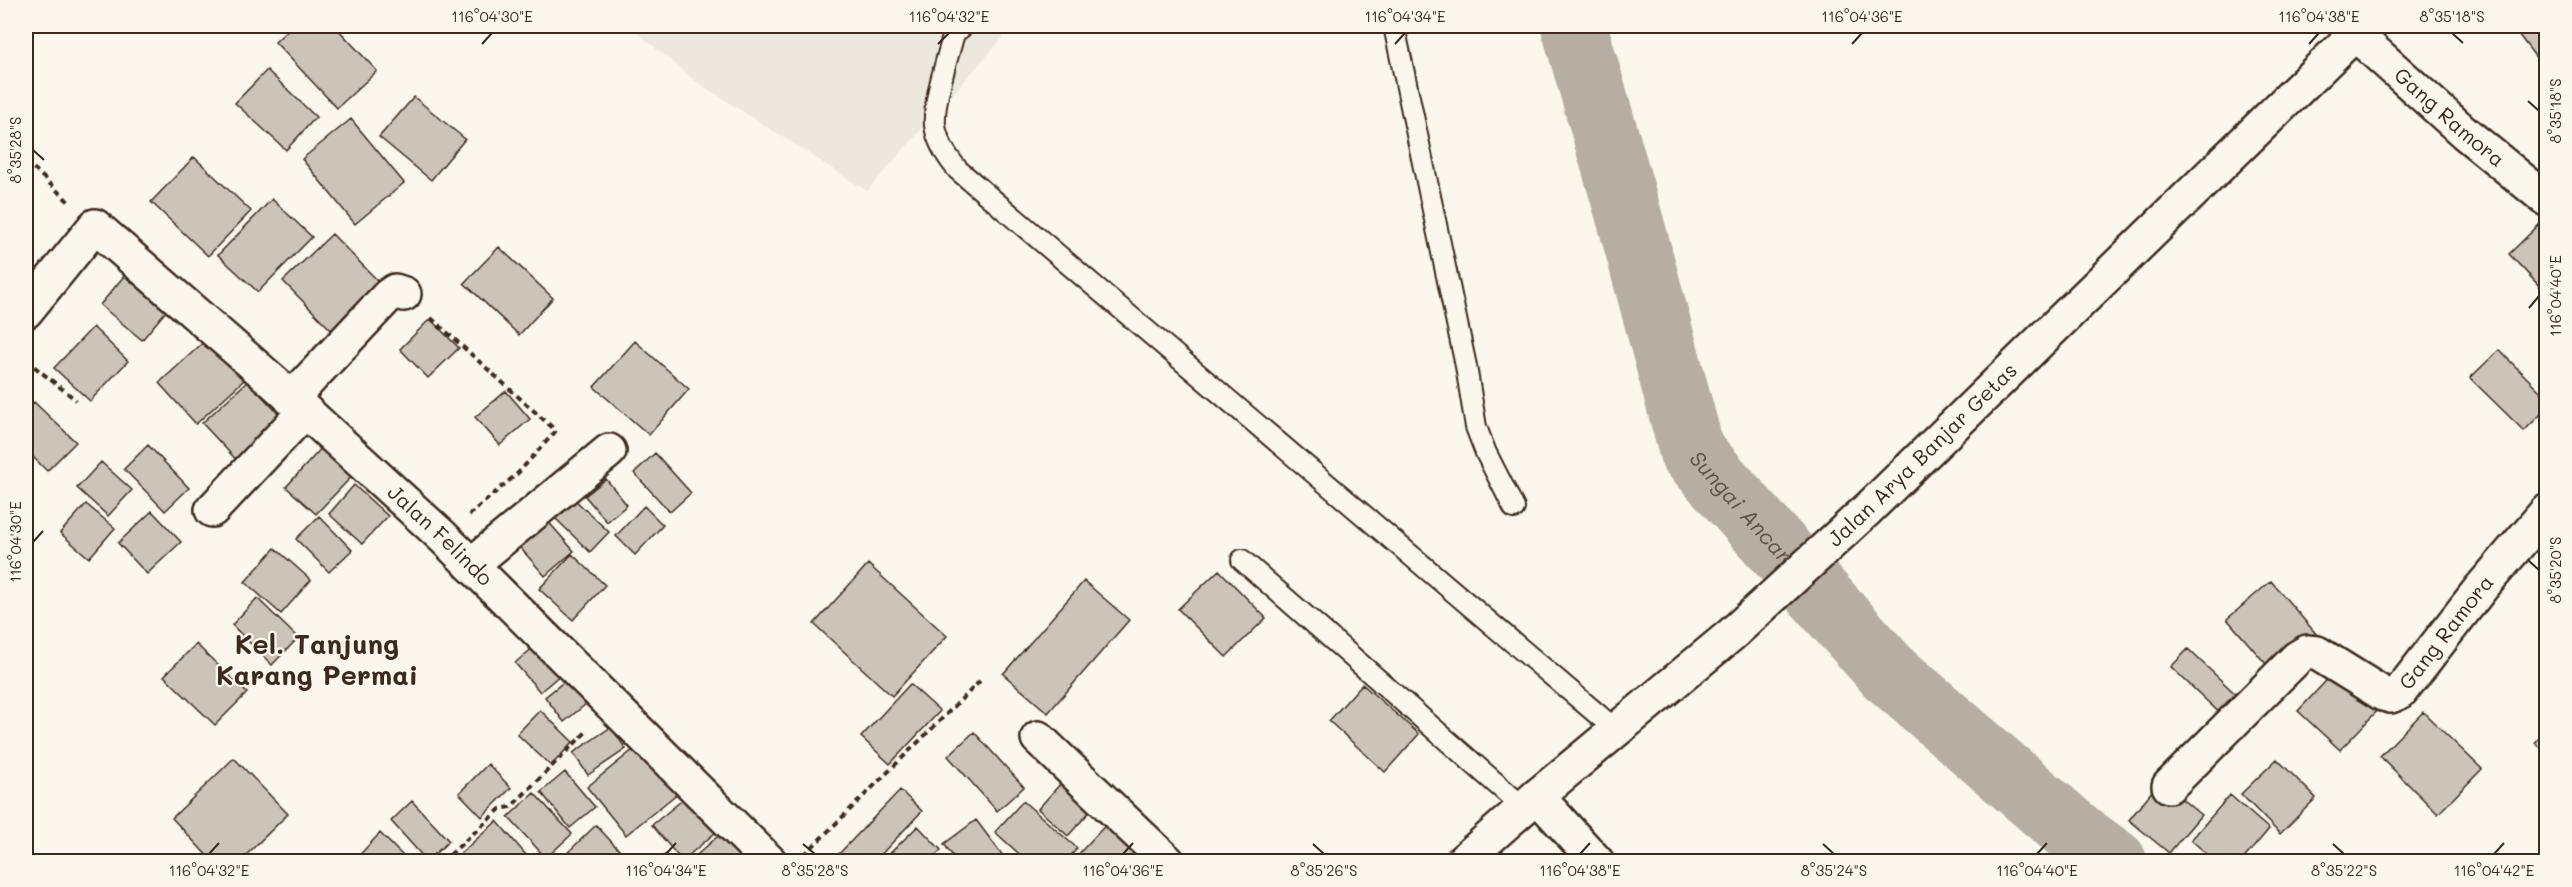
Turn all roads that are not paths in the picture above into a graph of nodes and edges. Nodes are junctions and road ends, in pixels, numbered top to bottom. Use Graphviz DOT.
graph roads {
  1 [pos="1395,26"];
  2 [pos="954,28"];
  3 [pos="2359,30"];
  4 [pos="2547,199"];
  5 [pos="404,294"];
  6 [pos="26,311"];
  7 [pos="298,405"];
  8 [pos="609,451"];
  9 [pos="1514,508"];
  10 [pos="212,510"];
  11 [pos="2547,512"];
  12 [pos="1242,560"];
  13 [pos="471,565"];
  14 [pos="1616,730"];
  15 [pos="1038,738"];
  16 [pos="2169,786"];
  17 [pos="1531,802"];
  18 [pos="770,861"];
  19 [pos="1168,861"];
  20 [pos="1462,861"];
  21 [pos="1597,861"];
  1 -- 9 [label="lane"];
  2 -- 14 [label="lane"];
  3 -- 4 [label="main road, Gang Ramora"];
  3 -- 14 [label="main road, Jalan Arya Banjar Getas"];
  5 -- 7 [label="main road"];
  6 -- 7 [label="main road, Jalan Felindo"];
  7 -- 10 [label="main road"];
  7 -- 13 [label="main road, Jalan Felindo"];
  8 -- 13 [label="main road"];
  11 -- 16 [label="main road, Gang Ramora"];
  12 -- 17 [label="lane"];
  13 -- 18 [label="main road, Jalan Felindo"];
  14 -- 17 [label="main road, Jalan Arya Banjar Getas"];
  15 -- 19 [label="main road"];
  17 -- 20 [label="main road, Jalan Arya Banjar Getas"];
  17 -- 21 [label="main road"];
}
